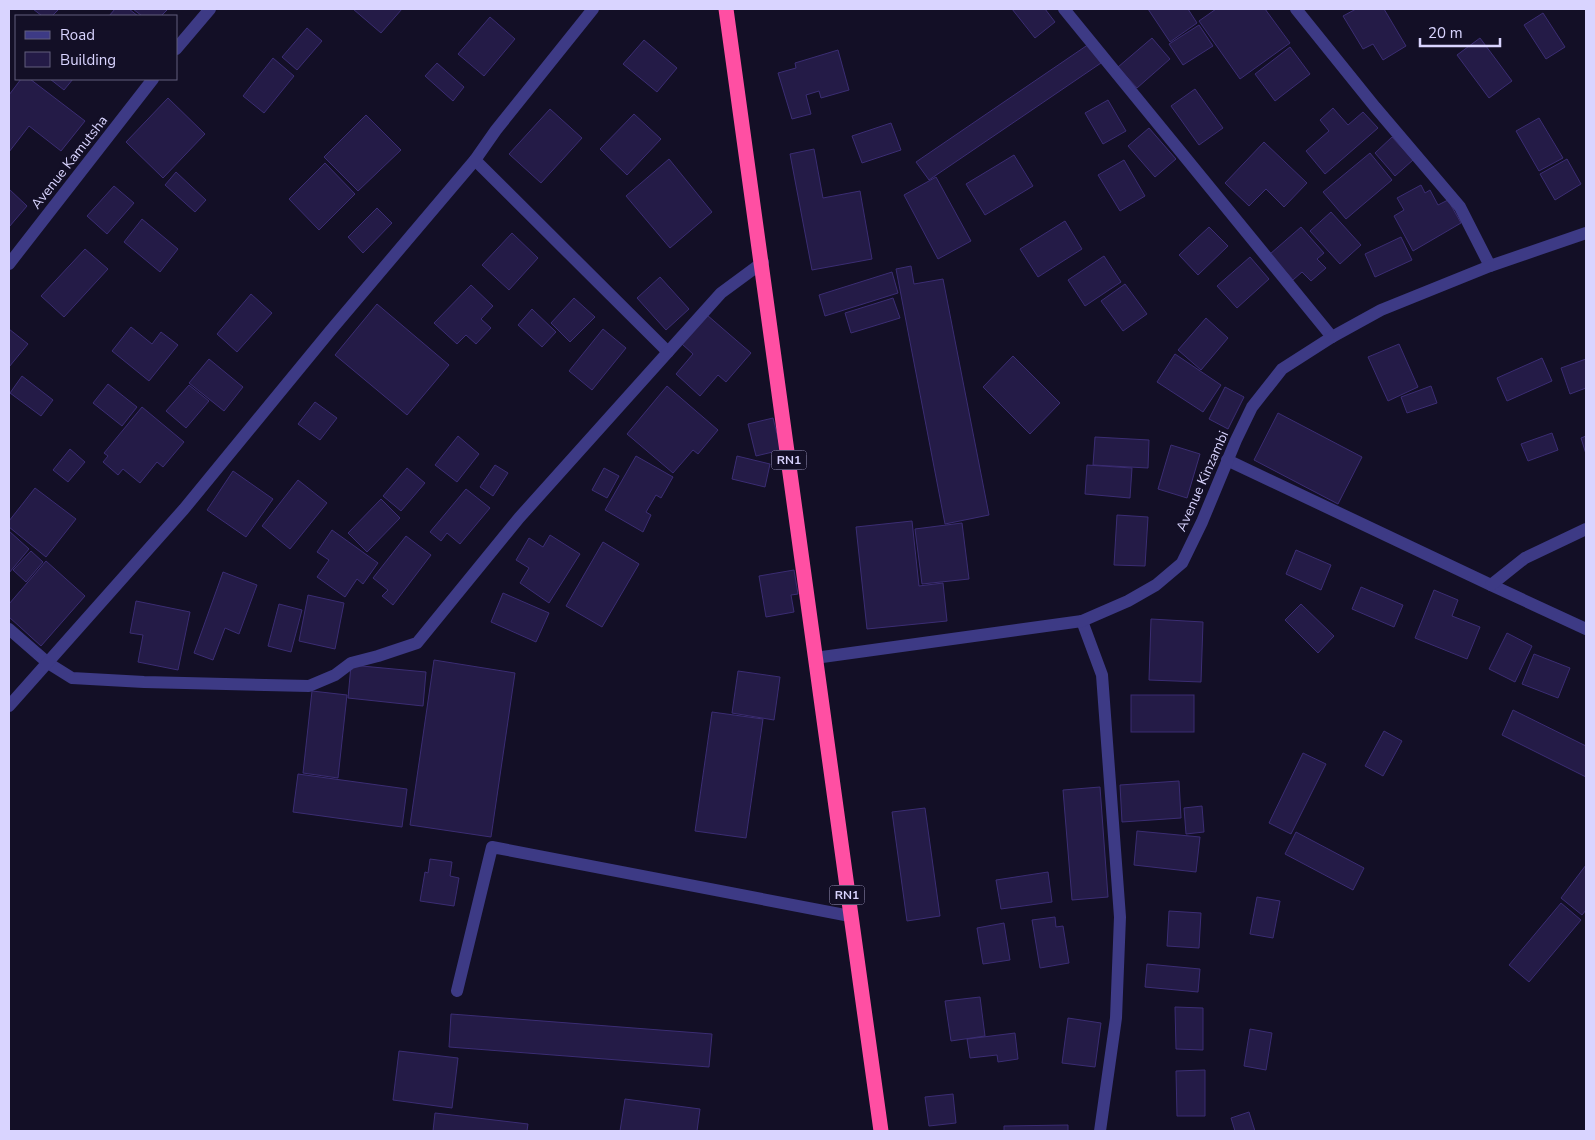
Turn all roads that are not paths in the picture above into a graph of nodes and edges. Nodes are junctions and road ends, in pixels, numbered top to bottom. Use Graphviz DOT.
graph roads {
  1 [pos="210,9"];
  2 [pos="593,9"];
  3 [pos="726,9"];
  4 [pos="1064,9"];
  5 [pos="1296,9"];
  6 [pos="178,47"];
  7 [pos="152,80"];
  8 [pos="475,160"];
  9 [pos="1586,233"];
  10 [pos="763,262"];
  11 [pos="9,264"];
  12 [pos="1490,266"];
  13 [pos="1332,337"];
  14 [pos="668,352"];
  15 [pos="1227,460"];
  16 [pos="1586,529"];
  17 [pos="1491,586"];
  18 [pos="1082,621"];
  19 [pos="1586,629"];
  20 [pos="9,630"];
  21 [pos="814,658"];
  22 [pos="48,663"];
  23 [pos="9,706"];
  24 [pos="850,916"];
  25 [pos="457,991"];
  26 [pos="880,1131"];
  27 [pos="1100,1131"];
  1 -- 6 [label="street"];
  2 -- 8 [label="street"];
  3 -- 10 [label="highway, RN1"];
  4 -- 13 [label="street"];
  5 -- 12 [label="street"];
  7 -- 11 [label="street, Avenue Kamutsha"];
  8 -- 14 [label="street"];
  8 -- 22 [label="street"];
  9 -- 12 [label="street, Avenue Kinzambi"];
  10 -- 14 [label="street"];
  10 -- 21 [label="highway, RN1"];
  12 -- 13 [label="street, Avenue Kinzambi"];
  13 -- 15 [label="street, Avenue Kinzambi"];
  14 -- 22 [label="street"];
  15 -- 17 [label="street"];
  15 -- 18 [label="street, Avenue Kinzambi"];
  16 -- 17 [label="street"];
  17 -- 19 [label="street"];
  18 -- 21 [label="street, Avenue Kinzambi"];
  18 -- 27 [label="street"];
  20 -- 22 [label="street"];
  21 -- 24 [label="highway, RN1"];
  22 -- 23 [label="street"];
  24 -- 25 [label="street"];
  24 -- 26 [label="highway, RN1"];
}
